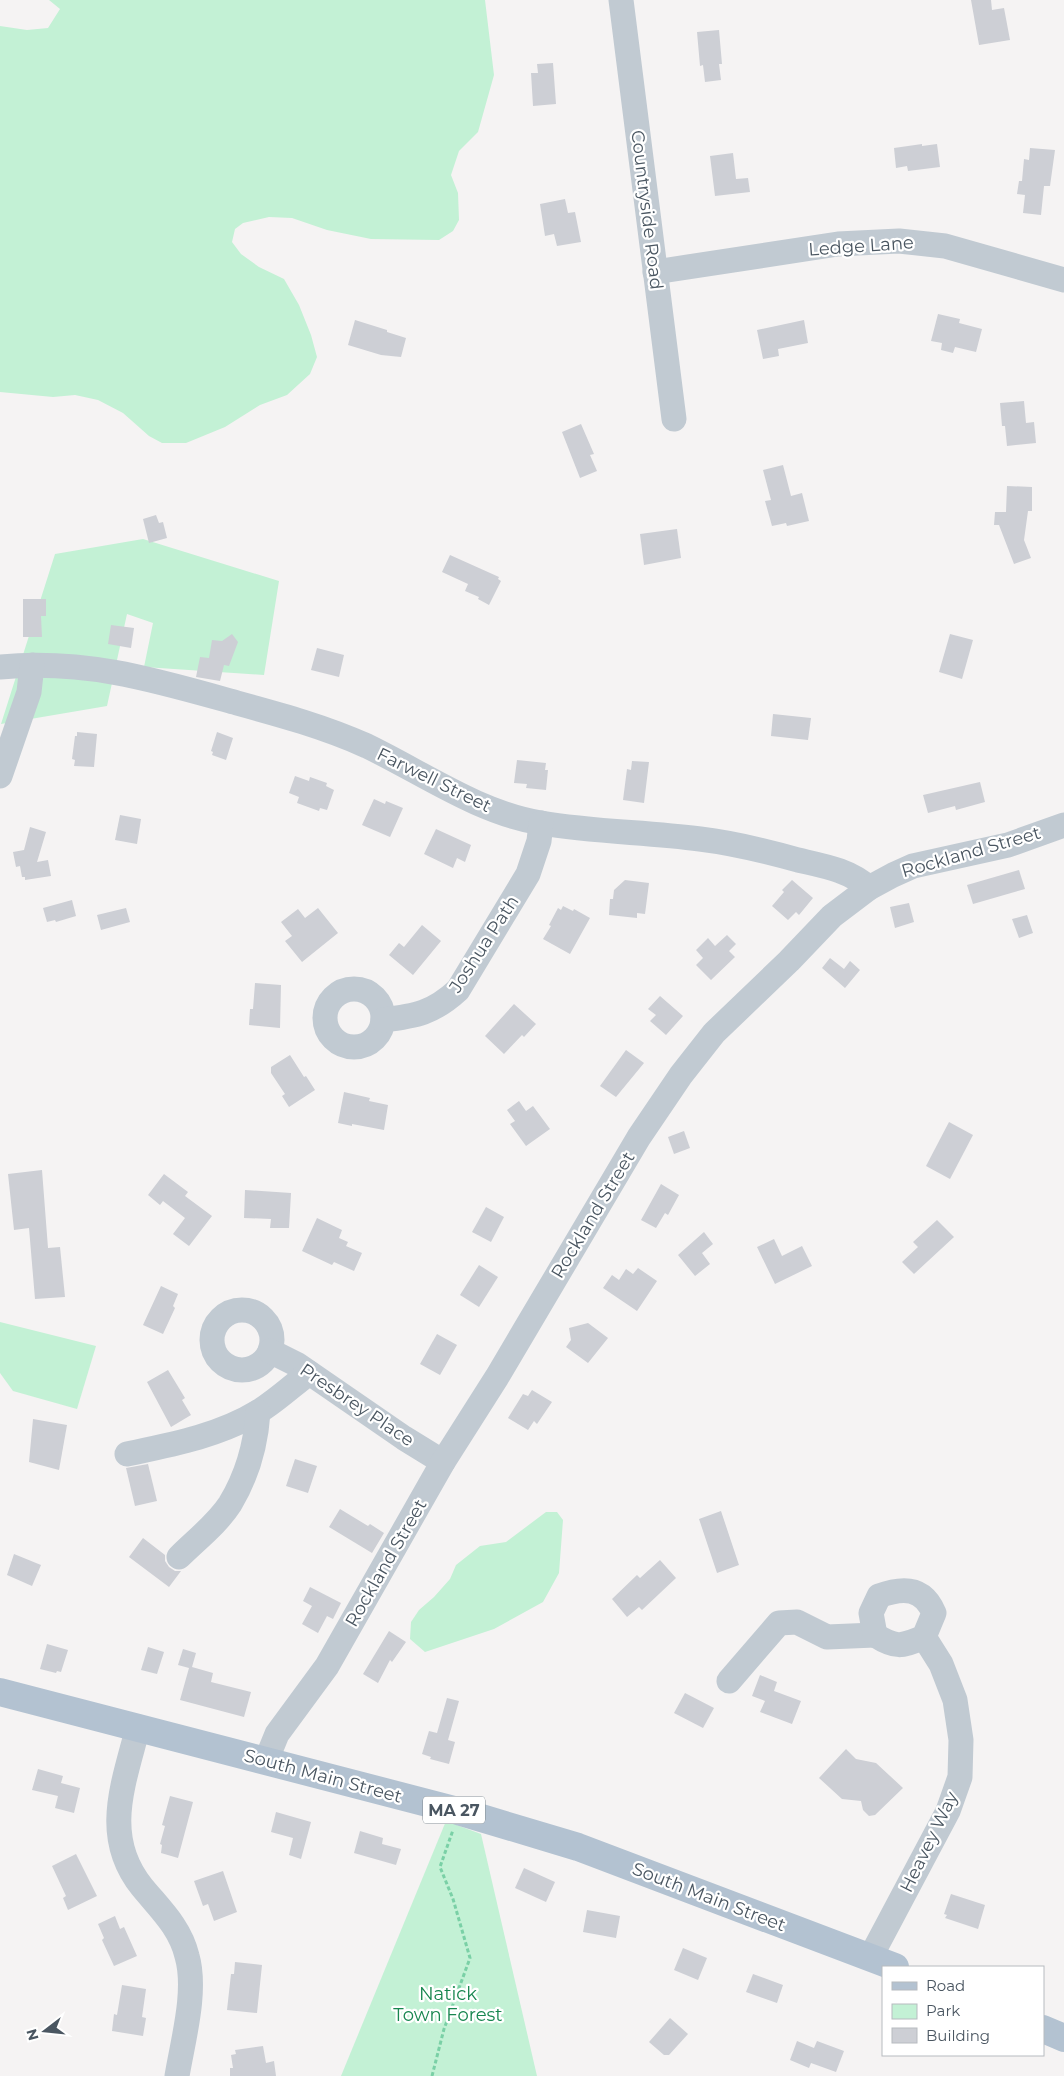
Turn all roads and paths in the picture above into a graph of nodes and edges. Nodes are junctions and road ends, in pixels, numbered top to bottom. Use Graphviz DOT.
graph roads {
  1 [pos="620,0"];
  2 [pos="655,272"];
  3 [pos="1064,280"];
  4 [pos="674,419"];
  5 [pos="32,665"];
  6 [pos="0,667"];
  7 [pos="0,776"];
  8 [pos="541,824"];
  9 [pos="1064,825"];
  10 [pos="869,888"];
  11 [pos="383,1020"];
  12 [pos="270,1351"];
  13 [pos="309,1372"];
  14 [pos="258,1412"];
  15 [pos="127,1454"];
  16 [pos="443,1462"];
  17 [pos="179,1557"];
  18 [pos="875,1635"];
  19 [pos="924,1637"];
  20 [pos="729,1681"];
  21 [pos="0,1692"];
  22 [pos="138,1728"];
  23 [pos="266,1761"];
  24 [pos="454,1826"];
  25 [pos="870,1958"];
  26 [pos="892,1966"];
  27 [pos="1044,2029"];
  28 [pos="1064,2038"];
  29 [pos="177,2076"];
  30 [pos="432,2076"];
  1 -- 2 [label="street, Countryside Road"];
  2 -- 3 [label="street, Ledge Lane"];
  2 -- 4 [label="street, Countryside Road"];
  5 -- 6 [label="street, Farwell Street"];
  5 -- 7 [label="street"];
  5 -- 8 [label="street, Farwell Street"];
  8 -- 10 [label="street, Farwell Street"];
  8 -- 11 [label="street, Joshua Path"];
  9 -- 10 [label="street, Rockland Street"];
  10 -- 16 [label="street, Rockland Street"];
  12 -- 13 [label="street, Presbrey Place"];
  13 -- 14 [label="street"];
  13 -- 16 [label="street, Presbrey Place"];
  14 -- 15 [label="street"];
  14 -- 17 [label="street"];
  16 -- 23 [label="street, Rockland Street"];
  18 -- 19 [label="street"];
  18 -- 19 [label="street"];
  18 -- 20 [label="street"];
  19 -- 25 [label="street, Heavey Way"];
  21 -- 22 [label="main road, South Main Street / MA 27"];
  22 -- 23 [label="main road, South Main Street / MA 27"];
  22 -- 29 [label="street"];
  23 -- 25 [label="main road, South Main Street / MA 27"];
  24 -- 30 [label="path"];
  25 -- 26 [label="main road, South Main Street / MA 27"];
  27 -- 28 [label="main road"];
}
